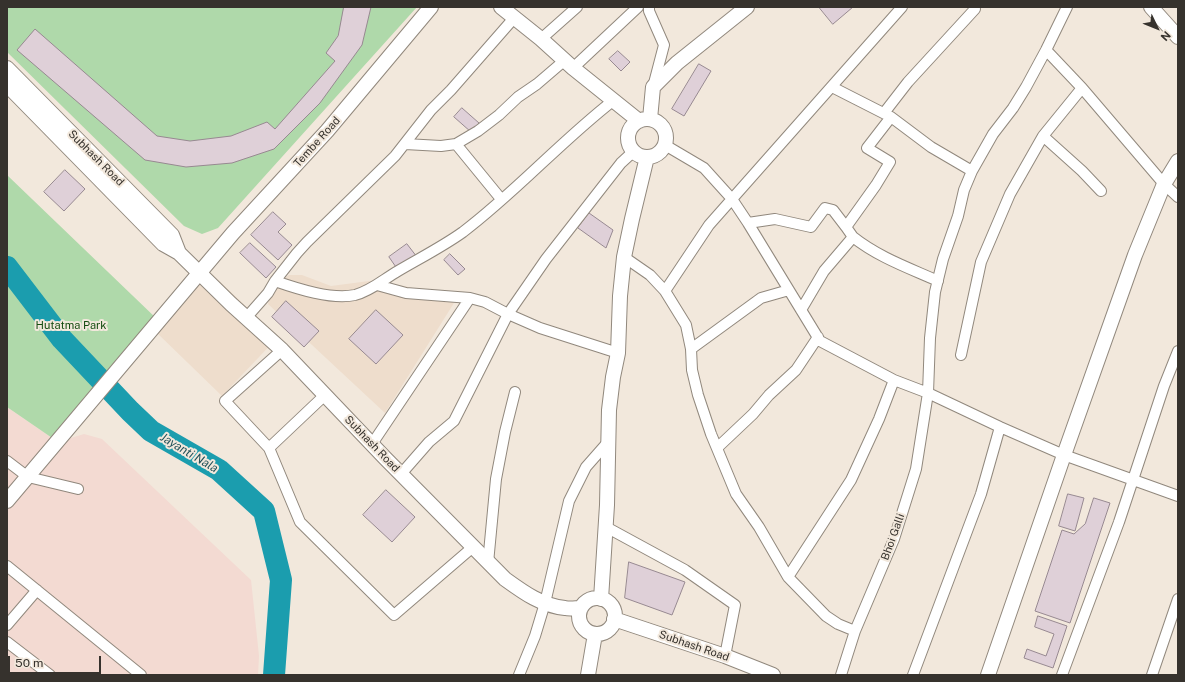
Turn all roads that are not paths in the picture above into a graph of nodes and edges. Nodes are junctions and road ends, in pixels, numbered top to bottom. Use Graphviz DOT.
graph roads {
  1 [pos="431,7"];
  2 [pos="501,7"];
  3 [pos="577,7"];
  4 [pos="638,7"];
  5 [pos="649,7"];
  6 [pos="747,7"];
  7 [pos="902,7"];
  8 [pos="1067,7"];
  9 [pos="1151,7"];
  10 [pos="975,9"];
  11 [pos="514,18"];
  12 [pos="1178,37"];
  13 [pos="541,39"];
  14 [pos="1046,50"];
  15 [pos="569,64"];
  16 [pos="7,68"];
  17 [pos="7,85"];
  18 [pos="653,87"];
  19 [pos="832,87"];
  20 [pos="1082,88"];
  21 [pos="614,100"];
  22 [pos="887,115"];
  23 [pos="644,120"];
  24 [pos="1043,136"];
  25 [pos="405,144"];
  26 [pos="456,144"];
  27 [pos="665,145"];
  28 [pos="634,152"];
  29 [pos="647,157"];
  30 [pos="1178,161"];
  31 [pos="972,171"];
  32 [pos="1164,184"];
  33 [pos="1101,191"];
  34 [pos="1178,196"];
  35 [pos="501,199"];
  36 [pos="732,199"];
  37 [pos="748,223"];
  38 [pos="846,228"];
  39 [pos="853,237"];
  40 [pos="179,253"];
  41 [pos="624,257"];
  42 [pos="200,273"];
  43 [pos="275,281"];
  44 [pos="938,281"];
  45 [pos="377,285"];
  46 [pos="666,290"];
  47 [pos="788,290"];
  48 [pos="470,298"];
  49 [pos="801,310"];
  50 [pos="508,314"];
  51 [pos="246,318"];
  52 [pos="818,338"];
  53 [pos="691,349"];
  54 [pos="282,350"];
  55 [pos="1178,351"];
  56 [pos="618,353"];
  57 [pos="961,355"];
  58 [pos="894,380"];
  59 [pos="515,392"];
  60 [pos="928,393"];
  61 [pos="325,396"];
  62 [pos="1000,427"];
  63 [pos="608,442"];
  64 [pos="372,444"];
  65 [pos="269,448"];
  66 [pos="717,448"];
  67 [pos="1064,455"];
  68 [pos="7,462"];
  69 [pos="401,474"];
  70 [pos="28,477"];
  71 [pos="1134,480"];
  72 [pos="78,489"];
  73 [pos="1178,496"];
  74 [pos="7,502"];
  75 [pos="606,527"];
  76 [pos="473,547"];
  77 [pos="488,563"];
  78 [pos="7,566"];
  79 [pos="788,577"];
  80 [pos="37,590"];
  81 [pos="601,599"];
  82 [pos="1178,599"];
  83 [pos="545,603"];
  84 [pos="581,608"];
  85 [pos="614,619"];
  86 [pos="7,625"];
  87 [pos="855,631"];
  88 [pos="596,634"];
  89 [pos="7,642"];
  90 [pos="725,656"];
  91 [pos="50,675"];
  92 [pos="141,675"];
  93 [pos="519,675"];
  94 [pos="588,675"];
  95 [pos="773,675"];
  96 [pos="842,675"];
  97 [pos="913,675"];
  98 [pos="988,675"];
  99 [pos="1062,675"];
  100 [pos="1152,675"];
  1 -- 42 [label="main road, Tembe Road"];
  2 -- 11 [label="main road"];
  3 -- 13 [label="street"];
  4 -- 15 [label="street"];
  5 -- 18 [label="street"];
  6 -- 18 [label="main road"];
  7 -- 19 [label="street"];
  8 -- 14 [label="street, Bhoi Galli"];
  9 -- 12 [label="main road"];
  10 -- 22 [label="street"];
  11 -- 13 [label="main road"];
  11 -- 25 [label="street"];
  13 -- 15 [label="main road"];
  14 -- 20 [label="street"];
  14 -- 31 [label="street, Bhoi Galli"];
  15 -- 21 [label="main road"];
  15 -- 26 [label="street"];
  16 -- 40 [label="main road, Subhash Road"];
  17 -- 40 [label="main road, Subhash Road"];
  18 -- 23 [label="main road"];
  19 -- 22 [label="street"];
  19 -- 36 [label="street"];
  20 -- 24 [label="street"];
  20 -- 32 [label="street"];
  21 -- 23 [label="main road"];
  21 -- 35 [label="street"];
  22 -- 31 [label="street"];
  22 -- 38 [label="street"];
  23 -- 27 [label="main road"];
  23 -- 28 [label="main road"];
  24 -- 33 [label="street"];
  24 -- 57 [label="street"];
  25 -- 26 [label="street"];
  25 -- 43 [label="street"];
  26 -- 35 [label="street"];
  27 -- 29 [label="main road"];
  27 -- 36 [label="street"];
  28 -- 29 [label="main road"];
  28 -- 50 [label="street"];
  29 -- 41 [label="main road"];
  30 -- 32 [label="main road"];
  31 -- 44 [label="street, Bhoi Galli"];
  32 -- 34 [label="street"];
  32 -- 67 [label="main road"];
  35 -- 45 [label="street"];
  36 -- 37 [label="street"];
  36 -- 46 [label="street"];
  37 -- 38 [label="street"];
  37 -- 47 [label="street"];
  38 -- 39 [label="street"];
  39 -- 44 [label="street"];
  39 -- 49 [label="street"];
  40 -- 42 [label="main road, Subhash Road"];
  41 -- 46 [label="street"];
  41 -- 56 [label="main road"];
  42 -- 51 [label="main road, Subhash Road"];
  42 -- 70 [label="main road, Tembe Road"];
  43 -- 45 [label="street"];
  43 -- 51 [label="street"];
  44 -- 60 [label="street, Bhoi Galli"];
  45 -- 48 [label="street"];
  46 -- 53 [label="street"];
  47 -- 49 [label="street"];
  47 -- 53 [label="street"];
  48 -- 50 [label="street"];
  48 -- 64 [label="street"];
  49 -- 52 [label="street"];
  50 -- 56 [label="street"];
  50 -- 69 [label="street"];
  51 -- 54 [label="main road, Subhash Road"];
  52 -- 58 [label="street"];
  52 -- 66 [label="street"];
  53 -- 66 [label="street"];
  54 -- 61 [label="main road, Subhash Road"];
  54 -- 65 [label="street"];
  55 -- 71 [label="street"];
  56 -- 63 [label="main road"];
  58 -- 60 [label="street"];
  58 -- 79 [label="street"];
  59 -- 77 [label="street"];
  60 -- 62 [label="street"];
  60 -- 87 [label="street, Bhoi Galli"];
  61 -- 64 [label="main road, Subhash Road"];
  61 -- 65 [label="street"];
  62 -- 67 [label="street"];
  62 -- 97 [label="street"];
  63 -- 75 [label="main road"];
  63 -- 83 [label="street"];
  64 -- 69 [label="main road, Subhash Road"];
  65 -- 76 [label="street"];
  66 -- 79 [label="street"];
  67 -- 71 [label="street"];
  67 -- 98 [label="main road"];
  68 -- 70 [label="street"];
  69 -- 76 [label="main road, Subhash Road"];
  70 -- 72 [label="street"];
  70 -- 74 [label="main road, Tembe Road"];
  71 -- 73 [label="street"];
  71 -- 99 [label="street"];
  75 -- 81 [label="main road"];
  75 -- 90 [label="street"];
  76 -- 77 [label="main road, Subhash Road"];
  77 -- 83 [label="main road, Subhash Road"];
  78 -- 80 [label="street"];
  79 -- 87 [label="street"];
  80 -- 86 [label="street"];
  80 -- 92 [label="street"];
  81 -- 84 [label="main road"];
  81 -- 85 [label="main road"];
  82 -- 100 [label="street"];
  83 -- 84 [label="main road, Subhash Road"];
  83 -- 93 [label="street"];
  84 -- 88 [label="main road"];
  85 -- 88 [label="main road"];
  85 -- 90 [label="main road, Subhash Road"];
  87 -- 96 [label="street, Bhoi Galli"];
  88 -- 94 [label="main road"];
  89 -- 91 [label="street"];
  90 -- 95 [label="main road, Subhash Road"];
}
